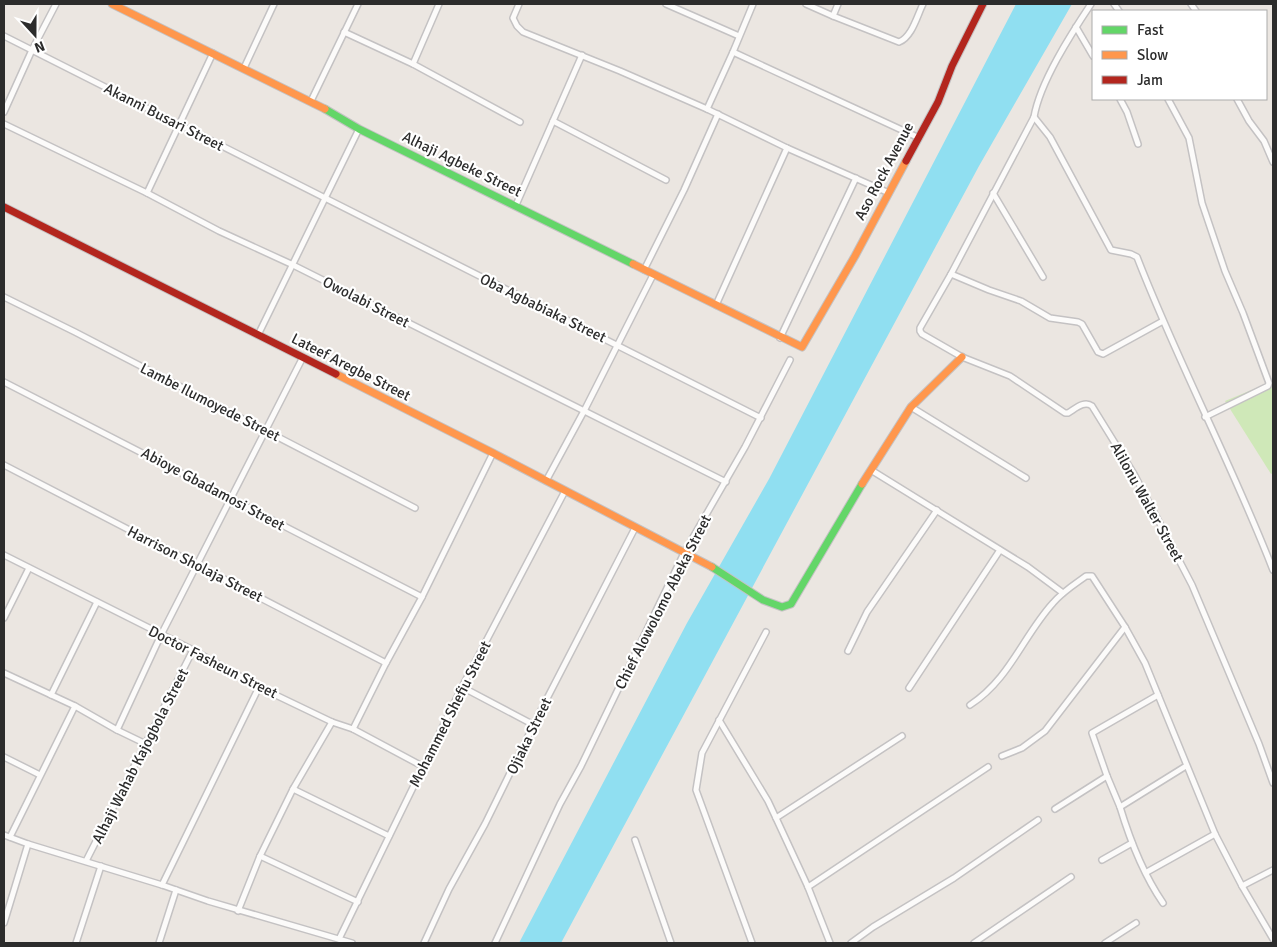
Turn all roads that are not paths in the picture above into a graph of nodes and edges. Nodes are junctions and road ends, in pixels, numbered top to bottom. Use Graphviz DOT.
graph roads {
  1 [pos="56,4"];
  2 [pos="112,4"];
  3 [pos="274,4"];
  4 [pos="358,4"];
  5 [pos="439,4"];
  6 [pos="519,4"];
  7 [pos="666,4"];
  8 [pos="753,4"];
  9 [pos="806,4"];
  10 [pos="838,4"];
  11 [pos="923,4"];
  12 [pos="983,4"];
  13 [pos="1092,4"];
  14 [pos="833,16"];
  15 [pos="1076,27"];
  16 [pos="344,32"];
  17 [pos="4,36"];
  18 [pos="739,36"];
  19 [pos="32,50"];
  20 [pos="213,52"];
  21 [pos="733,52"];
  22 [pos="1092,54"];
  23 [pos="582,55"];
  24 [pos="413,64"];
  25 [pos="244,68"];
  26 [pos="1121,100"];
  27 [pos="1169,100"];
  28 [pos="1238,100"];
  29 [pos="311,101"];
  30 [pos="706,109"];
  31 [pos="4,112"];
  32 [pos="718,114"];
  33 [pos="1034,117"];
  34 [pos="553,120"];
  35 [pos="520,122"];
  36 [pos="4,124"];
  37 [pos="179,124"];
  38 [pos="359,129"];
  39 [pos="917,137"];
  40 [pos="1138,144"];
  41 [pos="787,148"];
  42 [pos="1273,162"];
  43 [pos="856,178"];
  44 [pos="666,180"];
  45 [pos="147,193"];
  46 [pos="889,193"];
  47 [pos="993,193"];
  48 [pos="324,199"];
  49 [pos="516,206"];
  50 [pos="4,207"];
  51 [pos="291,264"];
  52 [pos="644,270"];
  53 [pos="951,274"];
  54 [pos="653,275"];
  55 [pos="1043,277"];
  56 [pos="4,297"];
  57 [pos="716,305"];
  58 [pos="1163,321"];
  59 [pos="258,335"];
  60 [pos="780,338"];
  61 [pos="618,345"];
  62 [pos="802,347"];
  63 [pos="962,357"];
  64 [pos="302,358"];
  65 [pos="790,360"];
  66 [pos="4,382"];
  67 [pos="911,407"];
  68 [pos="584,411"];
  69 [pos="1205,417"];
  70 [pos="760,418"];
  71 [pos="266,431"];
  72 [pos="493,453"];
  73 [pos="4,465"];
  74 [pos="871,470"];
  75 [pos="1026,478"];
  76 [pos="546,481"];
  77 [pos="726,482"];
  78 [pos="565,491"];
  79 [pos="230,499"];
  80 [pos="415,508"];
  81 [pos="937,510"];
  82 [pos="635,528"];
  83 [pos="1000,550"];
  84 [pos="684,554"];
  85 [pos="4,555"];
  86 [pos="197,565"];
  87 [pos="28,568"];
  88 [pos="1273,570"];
  89 [pos="1063,593"];
  90 [pos="422,597"];
  91 [pos="97,602"];
  92 [pos="4,618"];
  93 [pos="1125,627"];
  94 [pos="766,632"];
  95 [pos="161,635"];
  96 [pos="193,650"];
  97 [pos="848,651"];
  98 [pos="386,663"];
  99 [pos="4,672"];
  100 [pos="259,686"];
  101 [pos="462,687"];
  102 [pos="909,688"];
  103 [pos="51,695"];
  104 [pos="1158,695"];
  105 [pos="970,705"];
  106 [pos="75,706"];
  107 [pos="719,720"];
  108 [pos="332,722"];
  109 [pos="534,725"];
  110 [pos="353,729"];
  111 [pos="117,730"];
  112 [pos="902,736"];
  113 [pos="146,744"];
  114 [pos="1002,756"];
  115 [pos="4,757"];
  116 [pos="1186,766"];
  117 [pos="424,767"];
  118 [pos="988,767"];
  119 [pos="40,775"];
  120 [pos="1107,776"];
  121 [pos="1273,783"];
  122 [pos="293,789"];
  123 [pos="1120,807"];
  124 [pos="1055,809"];
  125 [pos="776,818"];
  126 [pos="1038,820"];
  127 [pos="1215,834"];
  128 [pos="7,836"];
  129 [pos="388,836"];
  130 [pos="635,840"];
  131 [pos="1132,843"];
  132 [pos="28,844"];
  133 [pos="260,856"];
  134 [pos="1102,860"];
  135 [pos="86,861"];
  136 [pos="101,866"];
  137 [pos="1273,870"];
  138 [pos="1147,872"];
  139 [pos="1071,876"];
  140 [pos="162,885"];
  141 [pos="1242,886"];
  142 [pos="808,887"];
  143 [pos="176,890"];
  144 [pos="358,902"];
  145 [pos="1163,903"];
  146 [pos="238,910"];
  147 [pos="4,923"];
  148 [pos="1136,923"];
  149 [pos="339,939"];
  150 [pos="1273,939"];
  151 [pos="76,943"];
  152 [pos="159,943"];
  153 [pos="352,943"];
  154 [pos="424,943"];
  155 [pos="495,943"];
  156 [pos="671,943"];
  157 [pos="752,943"];
  158 [pos="830,943"];
  159 [pos="851,943"];
  160 [pos="974,943"];
  161 [pos="1105,943"];
  1 -- 19 [label="street"];
  2 -- 20 [label="street, Alhaji Agbeke Street"];
  3 -- 25 [label="street"];
  4 -- 16 [label="street"];
  5 -- 24 [label="street"];
  6 -- 23 [label="street"];
  7 -- 18 [label="street"];
  8 -- 18 [label="street"];
  9 -- 14 [label="street"];
  10 -- 14 [label="street"];
  11 -- 14 [label="street"];
  12 -- 39 [label="street, Aso Rock Avenue"];
  13 -- 15 [label="street"];
  15 -- 22 [label="street"];
  15 -- 33 [label="street"];
  16 -- 24 [label="street"];
  16 -- 29 [label="street"];
  17 -- 19 [label="street, Akanni Busari Street"];
  18 -- 21 [label="street"];
  19 -- 31 [label="street"];
  19 -- 37 [label="street, Akanni Busari Street"];
  20 -- 25 [label="street, Alhaji Agbeke Street"];
  20 -- 37 [label="street"];
  21 -- 30 [label="street"];
  21 -- 39 [label="street"];
  23 -- 30 [label="street"];
  23 -- 34 [label="street"];
  24 -- 35 [label="street"];
  25 -- 29 [label="street, Alhaji Agbeke Street"];
  26 -- 40 [label="street"];
  27 -- 69 [label="street"];
  28 -- 42 [label="street"];
  29 -- 38 [label="street, Alhaji Agbeke Street"];
  30 -- 32 [label="street"];
  32 -- 41 [label="street"];
  32 -- 52 [label="street"];
  33 -- 47 [label="street"];
  33 -- 58 [label="street"];
  34 -- 44 [label="street"];
  34 -- 49 [label="street"];
  36 -- 45 [label="street, Owolabi Street"];
  37 -- 45 [label="street"];
  37 -- 48 [label="street, Akanni Busari Street"];
  38 -- 48 [label="street"];
  38 -- 49 [label="street, Alhaji Agbeke Street"];
  39 -- 46 [label="street, Aso Rock Avenue"];
  41 -- 43 [label="street"];
  41 -- 57 [label="street"];
  43 -- 46 [label="street"];
  43 -- 60 [label="street"];
  45 -- 51 [label="street, Owolabi Street"];
  46 -- 62 [label="street, Aso Rock Avenue"];
  47 -- 53 [label="street"];
  47 -- 55 [label="street"];
  48 -- 51 [label="street"];
  48 -- 61 [label="street, Oba Agbabiaka Street"];
  49 -- 52 [label="street, Alhaji Agbeke Street"];
  50 -- 59 [label="street, Lateef Aregbe Street"];
  51 -- 59 [label="street"];
  51 -- 68 [label="street, Owolabi Street"];
  52 -- 54 [label="street, Alhaji Agbeke Street"];
  53 -- 58 [label="street"];
  53 -- 63 [label="street, Alilonu Walter Street"];
  54 -- 57 [label="street, Alhaji Agbeke Street"];
  54 -- 61 [label="street"];
  56 -- 71 [label="street, Lambe Ilumoyede Street"];
  57 -- 60 [label="street, Alhaji Agbeke Street"];
  58 -- 69 [label="street"];
  59 -- 64 [label="street, Lateef Aregbe Street"];
  60 -- 62 [label="street, Alhaji Agbeke Street"];
  61 -- 68 [label="street"];
  61 -- 70 [label="street, Oba Agbabiaka Street"];
  63 -- 67 [label="street"];
  63 -- 121 [label="street, Alilonu Walter Street"];
  64 -- 71 [label="street"];
  64 -- 72 [label="street, Lateef Aregbe Street"];
  65 -- 70 [label="street, Chief Alowolomo Abeka Street"];
  66 -- 79 [label="street, Abioye Gbadamosi Street"];
  67 -- 74 [label="street"];
  67 -- 75 [label="street"];
  68 -- 76 [label="street"];
  68 -- 77 [label="street, Owolabi Street"];
  69 -- 88 [label="street"];
  70 -- 77 [label="street, Chief Alowolomo Abeka Street"];
  71 -- 79 [label="street"];
  71 -- 80 [label="street, Lambe Ilumoyede Street"];
  72 -- 76 [label="street, Lateef Aregbe Street"];
  72 -- 90 [label="street"];
  73 -- 86 [label="street, Harrison Sholaja Street"];
  74 -- 81 [label="street"];
  74 -- 84 [label="street, Lateef Aregbe Street"];
  76 -- 78 [label="street, Lateef Aregbe Street"];
  77 -- 84 [label="street, Chief Alowolomo Abeka Street"];
  78 -- 82 [label="street, Lateef Aregbe Street"];
  78 -- 101 [label="street, Mohammed Shefiu Street"];
  79 -- 86 [label="street"];
  79 -- 90 [label="street, Abioye Gbadamosi Street"];
  81 -- 83 [label="street"];
  81 -- 97 [label="street"];
  82 -- 84 [label="street, Lateef Aregbe Street"];
  82 -- 109 [label="street, Ojiaka Street"];
  83 -- 89 [label="street"];
  83 -- 102 [label="street"];
  84 -- 155 [label="street, Chief Alowolomo Abeka Street"];
  85 -- 87 [label="street, Doctor Fasheun Street"];
  86 -- 95 [label="street"];
  86 -- 98 [label="street, Harrison Sholaja Street"];
  87 -- 91 [label="street, Doctor Fasheun Street"];
  87 -- 92 [label="street"];
  89 -- 93 [label="street"];
  89 -- 105 [label="street"];
  90 -- 98 [label="street"];
  91 -- 95 [label="street, Doctor Fasheun Street"];
  91 -- 103 [label="street"];
  93 -- 104 [label="street"];
  93 -- 114 [label="street"];
  94 -- 107 [label="street"];
  95 -- 96 [label="street, Doctor Fasheun Street"];
  95 -- 111 [label="street"];
  96 -- 100 [label="street, Doctor Fasheun Street"];
  96 -- 113 [label="street, Alhaji Wahab Kajogbola Street"];
  98 -- 110 [label="street"];
  99 -- 103 [label="street"];
  100 -- 108 [label="street, Doctor Fasheun Street"];
  100 -- 140 [label="street"];
  101 -- 109 [label="street"];
  101 -- 117 [label="street, Mohammed Shefiu Street"];
  103 -- 106 [label="street"];
  104 -- 116 [label="street"];
  104 -- 120 [label="street"];
  106 -- 111 [label="street"];
  106 -- 119 [label="street"];
  107 -- 125 [label="street"];
  107 -- 157 [label="street"];
  108 -- 110 [label="street, Doctor Fasheun Street"];
  108 -- 122 [label="street"];
  109 -- 154 [label="street, Ojiaka Street"];
  110 -- 117 [label="street, Doctor Fasheun Street"];
  111 -- 113 [label="street"];
  112 -- 125 [label="street"];
  113 -- 135 [label="street, Alhaji Wahab Kajogbola Street"];
  115 -- 119 [label="street"];
  116 -- 123 [label="street"];
  116 -- 127 [label="street"];
  117 -- 129 [label="street, Mohammed Shefiu Street"];
  118 -- 142 [label="street"];
  119 -- 128 [label="street"];
  120 -- 123 [label="street"];
  120 -- 124 [label="street"];
  122 -- 129 [label="street"];
  122 -- 133 [label="street"];
  123 -- 131 [label="street"];
  125 -- 142 [label="street"];
  126 -- 159 [label="street"];
  127 -- 138 [label="street"];
  127 -- 141 [label="street"];
  128 -- 132 [label="street"];
  129 -- 144 [label="street, Mohammed Shefiu Street"];
  130 -- 156 [label="street"];
  131 -- 134 [label="street"];
  131 -- 138 [label="street"];
  132 -- 135 [label="street"];
  132 -- 147 [label="street"];
  133 -- 144 [label="street"];
  133 -- 146 [label="street"];
  135 -- 136 [label="street"];
  136 -- 140 [label="street"];
  136 -- 151 [label="street"];
  137 -- 141 [label="street"];
  138 -- 145 [label="street"];
  139 -- 160 [label="street"];
  140 -- 143 [label="street"];
  141 -- 150 [label="street"];
  142 -- 158 [label="street"];
  143 -- 146 [label="street"];
  143 -- 152 [label="street"];
  144 -- 149 [label="street, Mohammed Shefiu Street"];
  146 -- 149 [label="street"];
  148 -- 161 [label="street"];
  149 -- 153 [label="street"];
}
